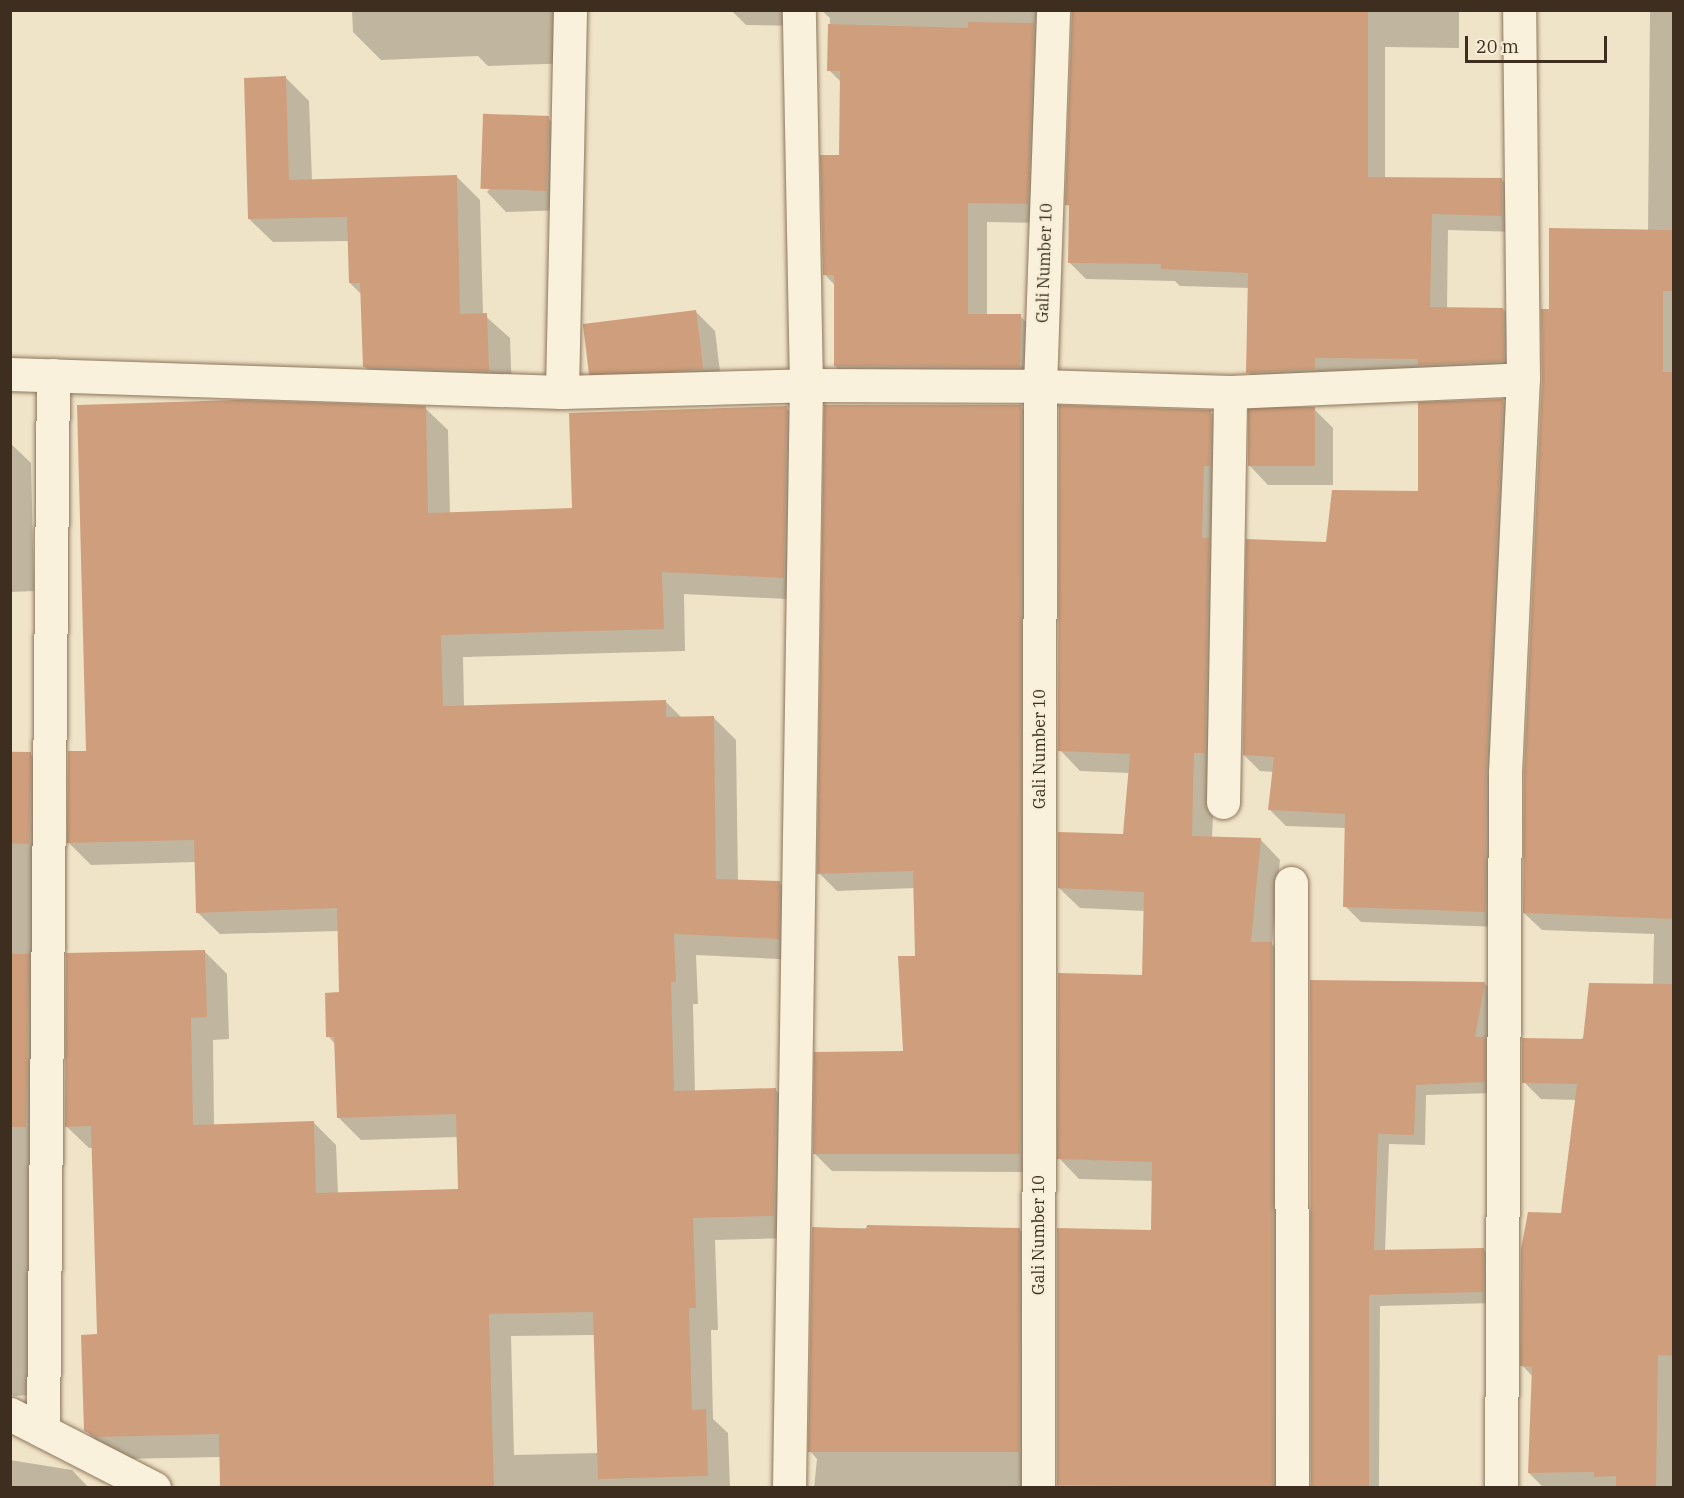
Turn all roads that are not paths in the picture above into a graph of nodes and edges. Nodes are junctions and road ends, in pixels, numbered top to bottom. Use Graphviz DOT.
graph roads {
  1 [pos="570,10"];
  2 [pos="799,10"];
  3 [pos="1053,10"];
  4 [pos="1519,10"];
  5 [pos="10,374"];
  6 [pos="53,375"];
  7 [pos="1523,380"];
  8 [pos="806,385"];
  9 [pos="1040,386"];
  10 [pos="562,392"];
  11 [pos="1230,392"];
  12 [pos="1223,802"];
  13 [pos="1291,883"];
  14 [pos="10,1414"];
  15 [pos="43,1431"];
  16 [pos="154,1488"];
  17 [pos="789,1488"];
  18 [pos="1038,1488"];
  19 [pos="1292,1488"];
  20 [pos="1502,1488"];
  1 -- 10 [label="street"];
  2 -- 8 [label="street"];
  3 -- 9 [label="street, Gali Number 10"];
  4 -- 7 [label="street"];
  5 -- 6 [label="street"];
  6 -- 10 [label="street"];
  6 -- 15 [label="street"];
  7 -- 11 [label="street"];
  7 -- 20 [label="street"];
  8 -- 9 [label="street"];
  8 -- 10 [label="street"];
  8 -- 17 [label="street"];
  9 -- 11 [label="street"];
  9 -- 18 [label="street, Gali Number 10"];
  11 -- 12 [label="street"];
  13 -- 19 [label="street"];
  14 -- 15 [label="street"];
  15 -- 16 [label="street"];
}
